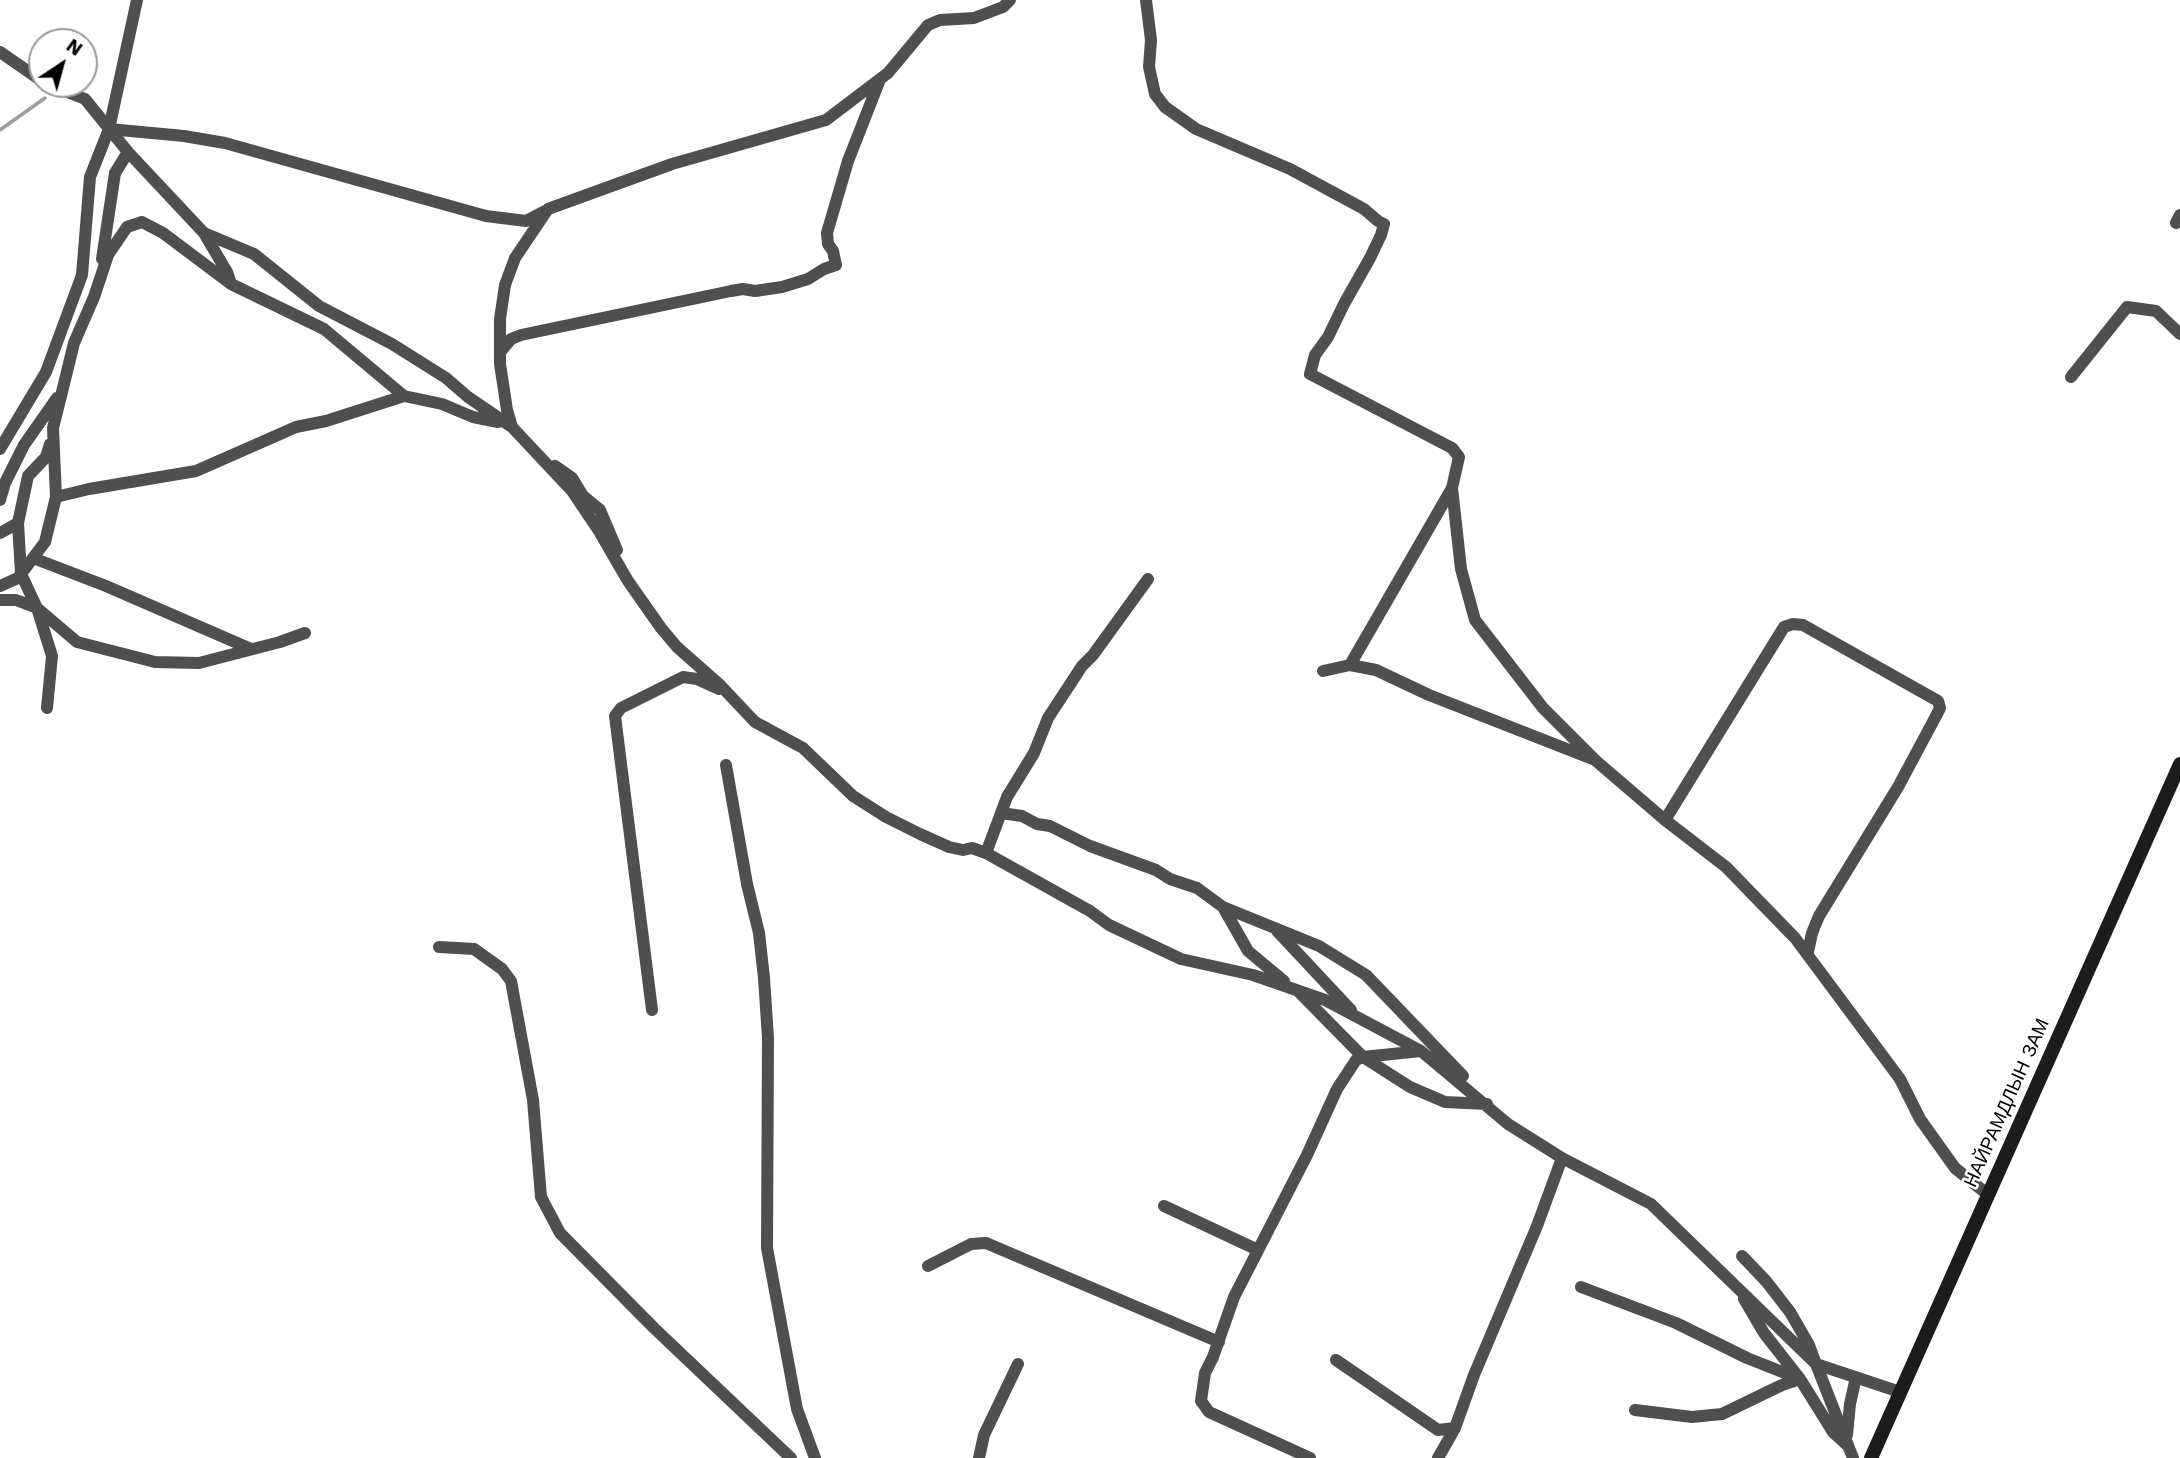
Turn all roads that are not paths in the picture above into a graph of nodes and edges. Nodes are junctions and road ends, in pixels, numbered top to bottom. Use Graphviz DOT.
graph roads {
  1 [pos="137,0"];
  2 [pos="1010,0"];
  3 [pos="1146,0"];
  4 [pos="0,52"];
  5 [pos="28,71"];
  6 [pos="879,82"];
  7 [pos="82,98"];
  8 [pos="109,129"];
  9 [pos="128,152"];
  10 [pos="548,209"];
  11 [pos="204,233"];
  12 [pos="99,283"];
  13 [pos="231,284"];
  14 [pos="2180,334"];
  15 [pos="500,352"];
  16 [pos="2071,377"];
  17 [pos="62,392"];
  18 [pos="404,396"];
  19 [pos="509,425"];
  20 [pos="53,428"];
  21 [pos="0,449"];
  22 [pos="1452,488"];
  23 [pos="55,497"];
  24 [pos="0,500"];
  25 [pos="18,523"];
  26 [pos="0,533"];
  27 [pos="33,558"];
  28 [pos="21,574"];
  29 [pos="1148,579"];
  30 [pos="0,586"];
  31 [pos="0,600"];
  32 [pos="37,608"];
  33 [pos="305,633"];
  34 [pos="251,649"];
  35 [pos="1350,665"];
  36 [pos="1323,671"];
  37 [pos="723,689"];
  38 [pos="47,708"];
  39 [pos="1595,760"];
  40 [pos="2180,764"];
  41 [pos="726,765"];
  42 [pos="1001,813"];
  43 [pos="1665,820"];
  44 [pos="986,853"];
  45 [pos="1223,907"];
  46 [pos="1275,928"];
  47 [pos="439,947"];
  48 [pos="1808,952"];
  49 [pos="1296,989"];
  50 [pos="652,1010"];
  51 [pos="1357,1017"];
  52 [pos="1422,1051"];
  53 [pos="1363,1057"];
  54 [pos="1471,1092"];
  55 [pos="1487,1104"];
  56 [pos="1562,1158"];
  57 [pos="1987,1194"];
  58 [pos="1164,1206"];
  59 [pos="1258,1250"];
  60 [pos="1742,1256"];
  61 [pos="928,1266"];
  62 [pos="1580,1287"];
  63 [pos="1739,1290"];
  64 [pos="1219,1342"];
  65 [pos="1336,1360"];
  66 [pos="1018,1364"];
  67 [pos="1816,1364"];
  68 [pos="1856,1377"];
  69 [pos="1800,1379"];
  70 [pos="1900,1392"];
  71 [pos="1635,1410"];
  72 [pos="1455,1427"];
  73 [pos="1847,1442"];
  74 [pos="791,1458"];
  75 [pos="815,1458"];
  76 [pos="979,1458"];
  77 [pos="1310,1458"];
  78 [pos="1438,1458"];
  79 [pos="1853,1458"];
  80 [pos="1871,1458"];
  1 -- 8 [label="street"];
  2 -- 6 [label="street"];
  3 -- 22 [label="street"];
  4 -- 5 [label="street"];
  6 -- 10 [label="street"];
  6 -- 15 [label="street"];
  7 -- 8 [label="street"];
  8 -- 9 [label="street"];
  8 -- 10 [label="street"];
  8 -- 21 [label="street"];
  9 -- 11 [label="street"];
  9 -- 12 [label="street"];
  10 -- 15 [label="street"];
  11 -- 13 [label="street"];
  11 -- 19 [label="street"];
  12 -- 13 [label="street"];
  12 -- 17 [label="street"];
  13 -- 18 [label="street"];
  14 -- 16 [label="street"];
  15 -- 19 [label="street"];
  17 -- 20 [label="street"];
  17 -- 24 [label="street"];
  18 -- 19 [label="street"];
  18 -- 23 [label="street"];
  19 -- 37 [label="street"];
  20 -- 23 [label="street"];
  20 -- 25 [label="street"];
  22 -- 35 [label="street"];
  22 -- 39 [label="street"];
  23 -- 27 [label="street"];
  25 -- 26 [label="street"];
  25 -- 28 [label="street"];
  27 -- 28 [label="street"];
  27 -- 34 [label="street"];
  28 -- 30 [label="street"];
  28 -- 32 [label="street"];
  29 -- 42 [label="street"];
  31 -- 32 [label="street"];
  32 -- 34 [label="street"];
  32 -- 38 [label="street"];
  33 -- 34 [label="street"];
  35 -- 36 [label="street"];
  35 -- 39 [label="street"];
  37 -- 44 [label="street"];
  37 -- 50 [label="street"];
  39 -- 43 [label="street"];
  40 -- 57 [label="main road, НАЙРАМДЛЫН ЗАМ"];
  41 -- 75 [label="street"];
  42 -- 44 [label="street"];
  42 -- 45 [label="street"];
  43 -- 48 [label="street"];
  43 -- 48 [label="street"];
  44 -- 49 [label="street"];
  45 -- 46 [label="street"];
  45 -- 49 [label="street"];
  46 -- 51 [label="street"];
  46 -- 54 [label="street"];
  47 -- 74 [label="street"];
  48 -- 57 [label="street"];
  49 -- 51 [label="street"];
  49 -- 53 [label="street"];
  51 -- 52 [label="street"];
  52 -- 53 [label="street"];
  52 -- 54 [label="street"];
  53 -- 55 [label="street"];
  53 -- 59 [label="street"];
  54 -- 55 [label="street"];
  55 -- 56 [label="street"];
  56 -- 63 [label="street"];
  56 -- 72 [label="street"];
  57 -- 70 [label="main road, НАЙРАМДЛЫН ЗАМ"];
  58 -- 59 [label="street"];
  59 -- 64 [label="street"];
  60 -- 67 [label="street"];
  61 -- 64 [label="street"];
  62 -- 69 [label="street"];
  63 -- 67 [label="street"];
  63 -- 69 [label="street"];
  64 -- 77 [label="street"];
  65 -- 72 [label="street"];
  66 -- 76 [label="street"];
  67 -- 68 [label="street"];
  67 -- 73 [label="street"];
  68 -- 70 [label="street"];
  68 -- 73 [label="street"];
  69 -- 71 [label="street"];
  69 -- 73 [label="street"];
  70 -- 80 [label="main road, НАЙРАМДЛЫН ЗАМ"];
  72 -- 78 [label="street"];
  73 -- 79 [label="street"];
}
